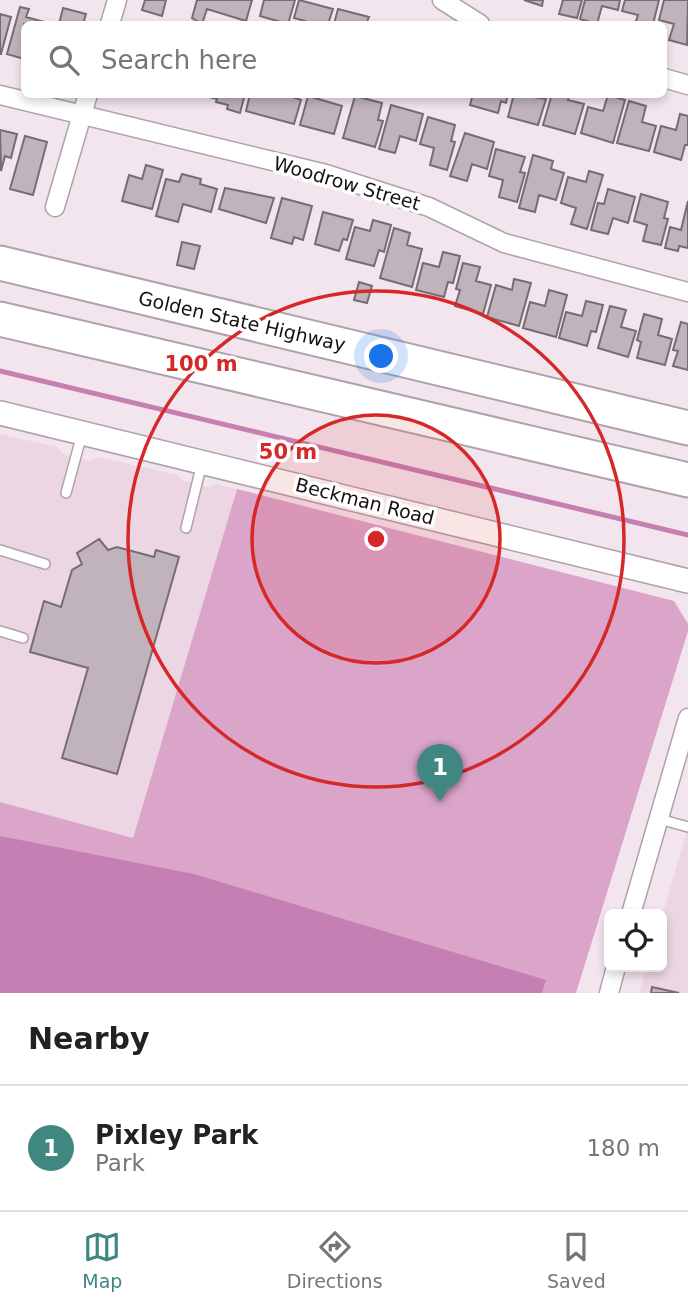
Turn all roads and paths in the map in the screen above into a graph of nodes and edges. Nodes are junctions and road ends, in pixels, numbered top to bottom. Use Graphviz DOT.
graph roads {
  1 [pos="117,0"];
  2 [pos="442,0"];
  3 [pos="111,21"];
  4 [pos="475,21"];
  5 [pos="667,79"];
  6 [pos="688,85"];
  7 [pos="0,95"];
  8 [pos="87,98"];
  9 [pos="82,114"];
  10 [pos="55,207"];
  11 [pos="0,263"];
  12 [pos="688,292"];
  13 [pos="0,319"];
  14 [pos="0,413"];
  15 [pos="688,428"];
  16 [pos="82,432"];
  17 [pos="203,461"];
  18 [pos="688,480"];
  19 [pos="66,493"];
  20 [pos="186,528"];
  21 [pos="0,550"];
  22 [pos="45,564"];
  23 [pos="688,581"];
  24 [pos="0,631"];
  25 [pos="23,638"];
  26 [pos="688,718"];
  27 [pos="659,819"];
  28 [pos="688,827"];
  29 [pos="632,909"];
  30 [pos="615,972"];
  31 [pos="609,993"];
  1 -- 3 [label="street"];
  2 -- 4 [label="street"];
  5 -- 6 [label="street"];
  7 -- 9 [label="street, Woodrow Street"];
  8 -- 9 [label="street"];
  9 -- 10 [label="street"];
  9 -- 12 [label="street, Woodrow Street"];
  11 -- 15 [label="highway, Golden State Highway"];
  13 -- 18 [label="highway"];
  14 -- 16 [label="street, Beckman Road"];
  16 -- 17 [label="street, Beckman Road"];
  16 -- 19 [label="lane"];
  17 -- 20 [label="lane"];
  17 -- 23 [label="street, Beckman Road"];
  21 -- 22 [label="lane"];
  24 -- 25 [label="lane"];
  26 -- 27 [label="street"];
  27 -- 28 [label="lane"];
  27 -- 29 [label="street"];
  30 -- 31 [label="street"];
}
